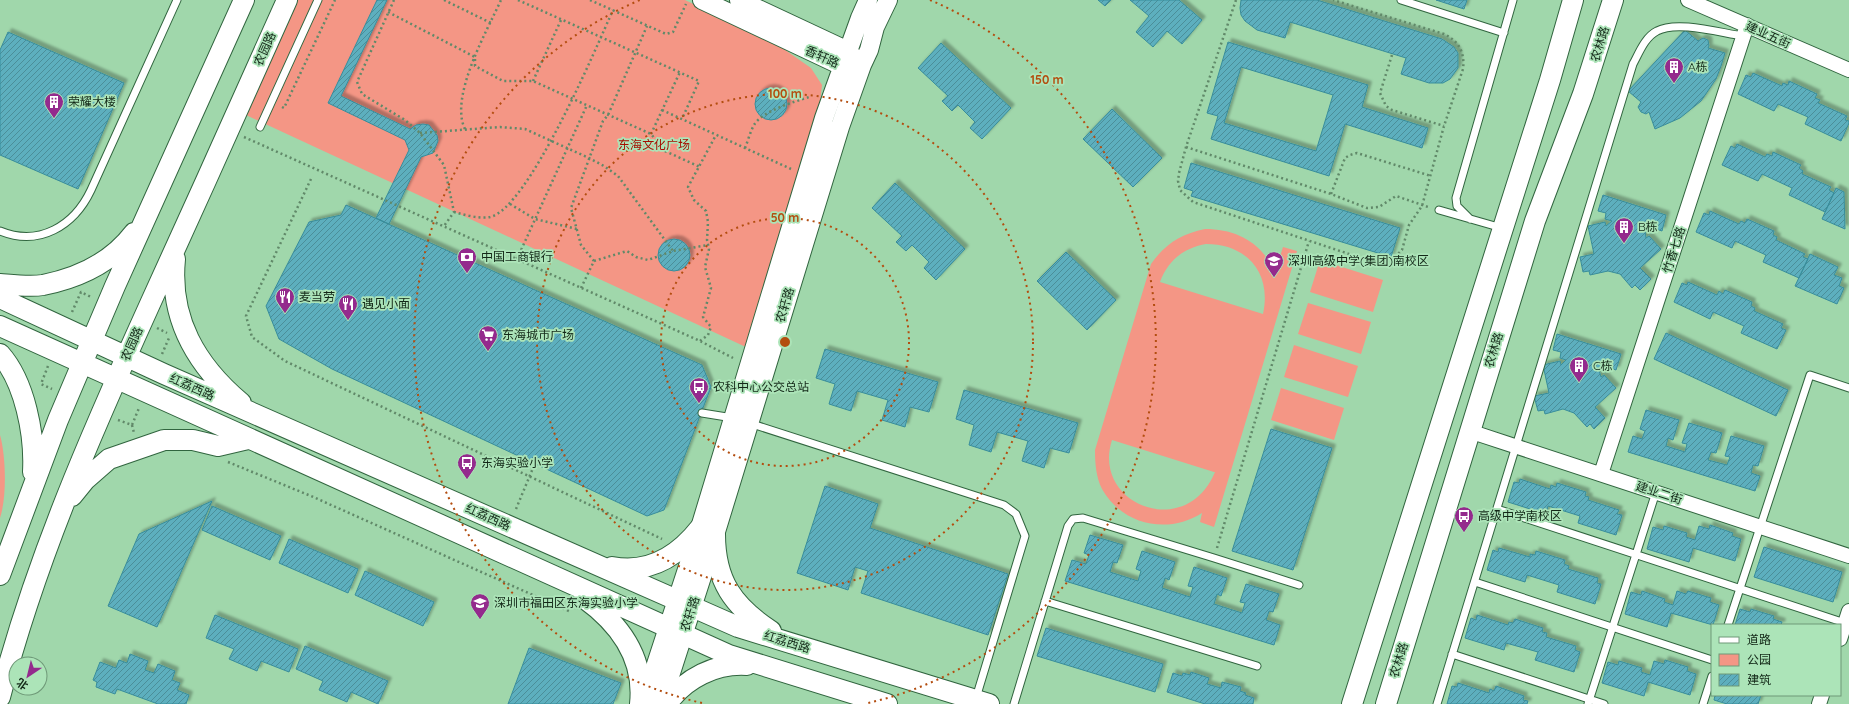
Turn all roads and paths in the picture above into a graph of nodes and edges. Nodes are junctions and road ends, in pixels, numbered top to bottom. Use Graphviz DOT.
graph roads {
  1 [pos="177,0"];
  2 [pos="244,0"];
  3 [pos="287,0"];
  4 [pos="318,0"];
  5 [pos="335,0"];
  6 [pos="394,0"];
  7 [pos="444,0"];
  8 [pos="501,0"];
  9 [pos="518,0"];
  10 [pos="590,0"];
  11 [pos="688,0"];
  12 [pos="702,0"];
  13 [pos="739,0"];
  14 [pos="868,0"];
  15 [pos="888,0"];
  16 [pos="1236,0"];
  17 [pos="1333,0"];
  18 [pos="1401,0"];
  19 [pos="1514,0"];
  20 [pos="1573,0"];
  21 [pos="1613,0"];
  22 [pos="1688,0"];
  23 [pos="613,10"];
  24 [pos="388,12"];
  25 [pos="561,19"];
  26 [pos="490,23"];
  27 [pos="648,26"];
  28 [pos="1745,31"];
  29 [pos="1504,33"];
  30 [pos="601,37"];
  31 [pos="636,52"];
  32 [pos="1392,55"];
  33 [pos="474,57"];
  34 [pos="845,59"];
  35 [pos="862,65"];
  36 [pos="1849,70"];
  37 [pos="680,72"];
  38 [pos="533,81"];
  39 [pos="809,97"];
  40 [pos="573,99"];
  41 [pos="272,102"];
  42 [pos="587,105"];
  43 [pos="662,110"];
  44 [pos="608,115"];
  45 [pos="682,119"];
  46 [pos="1444,126"];
  47 [pos="260,127"];
  48 [pos="465,129"];
  49 [pos="229,130"];
  50 [pos="420,133"];
  51 [pos="651,134"];
  52 [pos="716,135"];
  53 [pos="550,140"];
  54 [pos="1186,147"];
  55 [pos="745,148"];
  56 [pos="568,149"];
  57 [pos="589,158"];
  58 [pos="700,167"];
  59 [pos="797,172"];
  60 [pos="1431,176"];
  61 [pos="310,179"];
  62 [pos="1331,194"];
  63 [pos="510,204"];
  64 [pos="1422,206"];
  65 [pos="1438,210"];
  66 [pos="454,212"];
  67 [pos="147,215"];
  68 [pos="535,219"];
  69 [pos="1470,219"];
  70 [pos="444,226"];
  71 [pos="1502,228"];
  72 [pos="577,229"];
  73 [pos="0,231"];
  74 [pos="1309,241"];
  75 [pos="708,245"];
  76 [pos="176,246"];
  77 [pos="673,251"];
  78 [pos="517,259"];
  79 [pos="594,261"];
  80 [pos="0,284"];
  81 [pos="581,288"];
  82 [pos="0,298"];
  83 [pos="0,326"];
  84 [pos="92,341"];
  85 [pos="700,341"];
  86 [pos="0,354"];
  87 [pos="126,357"];
  88 [pos="736,359"];
  89 [pos="82,364"];
  90 [pos="116,379"];
  91 [pos="1849,388"];
  92 [pos="702,413"];
  93 [pos="255,414"];
  94 [pos="741,420"];
  95 [pos="1469,431"];
  96 [pos="248,439"];
  97 [pos="1516,446"];
  98 [pos="223,461"];
  99 [pos="533,468"];
  100 [pos="1601,474"];
  101 [pos="529,477"];
  102 [pos="31,490"];
  103 [pos="1656,492"];
  104 [pos="61,508"];
  105 [pos="1497,509"];
  106 [pos="509,526"];
  107 [pos="1760,527"];
  108 [pos="707,531"];
  109 [pos="664,540"];
  110 [pos="1636,555"];
  111 [pos="1849,556"];
  112 [pos="1214,558"];
  113 [pos="597,565"];
  114 [pos="0,575"];
  115 [pos="560,580"];
  116 [pos="1475,582"];
  117 [pos="1298,585"];
  118 [pos="1740,589"];
  119 [pos="1045,601"];
  120 [pos="684,603"];
  121 [pos="572,613"];
  122 [pos="1847,617"];
  123 [pos="1728,624"];
  124 [pos="1612,627"];
  125 [pos="675,631"];
  126 [pos="1841,636"];
  127 [pos="798,645"];
  128 [pos="1452,654"];
  129 [pos="1711,660"];
  130 [pos="762,666"];
  131 [pos="1257,666"];
  132 [pos="1711,679"];
  133 [pos="0,697"];
  134 [pos="1352,700"];
  135 [pos="982,702"];
  136 [pos="1588,702"];
  137 [pos="642,704"];
  138 [pos="661,704"];
  139 [pos="667,704"];
  140 [pos="888,704"];
  141 [pos="1014,704"];
  142 [pos="1386,704"];
  143 [pos="1437,704"];
  144 [pos="1604,704"];
  145 [pos="1703,704"];
  1 -- 73 [label="lane"];
  2 -- 67 [label="main road"];
  3 -- 49 [label="main road, 农园路"];
  4 -- 41 [label="lane"];
  5 -- 41 [label="path"];
  6 -- 24 [label="path"];
  7 -- 26 [label="path"];
  8 -- 26 [label="path"];
  9 -- 25 [label="path"];
  10 -- 23 [label="path"];
  11 -- 27 [label="path"];
  12 -- 34 [label="street, 香轩路"];
  13 -- 34 [label="street, 香轩路"];
  14 -- 34 [label="street, 农轩路"];
  15 -- 35 [label="street, 农轩路"];
  16 -- 54 [label="path"];
  17 -- 46 [label="path"];
  18 -- 29 [label="lane"];
  19 -- 29 [label="lane"];
  20 -- 71 [label="main road"];
  21 -- 95 [label="main road, 农林路"];
  22 -- 28 [label="street, 建业五街"];
  23 -- 27 [label="path"];
  23 -- 30 [label="path"];
  24 -- 33 [label="path"];
  24 -- 50 [label="path"];
  25 -- 30 [label="path"];
  25 -- 38 [label="path"];
  26 -- 33 [label="path"];
  27 -- 31 [label="path"];
  28 -- 36 [label="street, 建业五街"];
  28 -- 97 [label="lane"];
  28 -- 100 [label="street, 竹香七路"];
  29 -- 69 [label="lane"];
  30 -- 31 [label="path"];
  30 -- 40 [label="path"];
  31 -- 37 [label="path"];
  31 -- 44 [label="path"];
  32 -- 46 [label="path"];
  33 -- 38 [label="path"];
  33 -- 48 [label="path"];
  34 -- 35 [label="street, 香轩路"];
  34 -- 94 [label="street, 农轩路"];
  35 -- 94 [label="street, 农轩路"];
  37 -- 43 [label="path"];
  37 -- 45 [label="path"];
  38 -- 40 [label="path"];
  39 -- 55 [label="path"];
  40 -- 42 [label="path"];
  40 -- 53 [label="path"];
  41 -- 47 [label="lane"];
  42 -- 44 [label="path"];
  42 -- 56 [label="path"];
  43 -- 45 [label="path"];
  43 -- 51 [label="path"];
  44 -- 51 [label="path"];
  44 -- 57 [label="path"];
  45 -- 52 [label="path"];
  46 -- 60 [label="path"];
  48 -- 50 [label="path"];
  48 -- 53 [label="path"];
  49 -- 70 [label="path"];
  49 -- 76 [label="main road, 农园路"];
  50 -- 66 [label="path"];
  51 -- 58 [label="path"];
  52 -- 55 [label="path"];
  52 -- 58 [label="path"];
  53 -- 56 [label="path"];
  53 -- 63 [label="path"];
  54 -- 62 [label="path"];
  54 -- 74 [label="path"];
  55 -- 59 [label="path"];
  56 -- 57 [label="path"];
  56 -- 68 [label="path"];
  57 -- 72 [label="path"];
  57 -- 77 [label="path"];
  58 -- 75 [label="path"];
  60 -- 62 [label="path"];
  60 -- 64 [label="path"];
  61 -- 101 [label="path"];
  62 -- 64 [label="path"];
  63 -- 66 [label="path"];
  63 -- 68 [label="path"];
  64 -- 65 [label="path"];
  64 -- 74 [label="path"];
  65 -- 69 [label="lane"];
  66 -- 70 [label="path"];
  67 -- 80 [label="main road"];
  67 -- 84 [label="main road"];
  68 -- 72 [label="path"];
  68 -- 78 [label="path"];
  69 -- 71 [label="lane"];
  70 -- 78 [label="path"];
  71 -- 134 [label="main road"];
  72 -- 79 [label="path"];
  74 -- 112 [label="path"];
  75 -- 77 [label="path"];
  75 -- 85 [label="path"];
  76 -- 87 [label="main road, 农园路"];
  76 -- 93 [label="main road"];
  77 -- 79 [label="path"];
  78 -- 81 [label="path"];
  79 -- 81 [label="path"];
  81 -- 85 [label="path"];
  82 -- 84 [label="main road, 红荔西路"];
  83 -- 89 [label="main road, 红荔西路"];
  84 -- 87 [label="main road, 红荔西路"];
  84 -- 89 [label="main road"];
  85 -- 88 [label="path"];
  86 -- 102 [label="main road"];
  87 -- 90 [label="main road, 农园路"];
  87 -- 93 [label="main road, 红荔西路"];
  89 -- 90 [label="main road, 红荔西路"];
  89 -- 102 [label="main road"];
  90 -- 96 [label="main road, 红荔西路"];
  90 -- 104 [label="main road, 农园路"];
  91 -- 107 [label="lane"];
  92 -- 94 [label="lane"];
  93 -- 106 [label="main road, 红荔西路"];
  94 -- 108 [label="street, 农轩路"];
  94 -- 135 [label="lane"];
  95 -- 97 [label="street, 建业二街"];
  95 -- 142 [label="main road, 农林路"];
  96 -- 104 [label="main road"];
  96 -- 115 [label="main road, 红荔西路"];
  97 -- 100 [label="street, 建业二街"];
  97 -- 105 [label="lane"];
  98 -- 121 [label="path"];
  99 -- 101 [label="path"];
  100 -- 103 [label="street, 建业二街"];
  101 -- 106 [label="path"];
  101 -- 109 [label="path"];
  102 -- 114 [label="main road"];
  103 -- 107 [label="street, 建业二街"];
  103 -- 110 [label="lane"];
  104 -- 133 [label="main road, 农园路"];
  105 -- 110 [label="lane"];
  105 -- 116 [label="lane"];
  106 -- 113 [label="main road, 红荔西路"];
  107 -- 111 [label="street, 建业二街"];
  107 -- 118 [label="lane"];
  108 -- 113 [label="main road"];
  108 -- 120 [label="street, 农轩路"];
  108 -- 127 [label="main road"];
  110 -- 118 [label="lane"];
  110 -- 124 [label="lane"];
  112 -- 117 [label="lane"];
  112 -- 119 [label="lane"];
  113 -- 120 [label="main road, 红荔西路"];
  115 -- 125 [label="main road, 红荔西路"];
  115 -- 137 [label="main road"];
  116 -- 124 [label="lane"];
  116 -- 128 [label="lane"];
  118 -- 122 [label="lane"];
  118 -- 123 [label="lane"];
  119 -- 131 [label="lane"];
  119 -- 141 [label="lane"];
  120 -- 125 [label="street, 农轩路"];
  120 -- 127 [label="main road, 红荔西路"];
  122 -- 126 [label="street"];
  124 -- 129 [label="lane"];
  124 -- 136 [label="lane"];
  125 -- 130 [label="main road, 红荔西路"];
  125 -- 137 [label="street, 农轩路"];
  125 -- 138 [label="street, 农轩路"];
  127 -- 135 [label="main road, 红荔西路"];
  128 -- 136 [label="lane"];
  128 -- 143 [label="lane"];
  130 -- 139 [label="main road"];
  130 -- 140 [label="main road, 红荔西路"];
  132 -- 145 [label="lane"];
  136 -- 144 [label="lane"];
}
